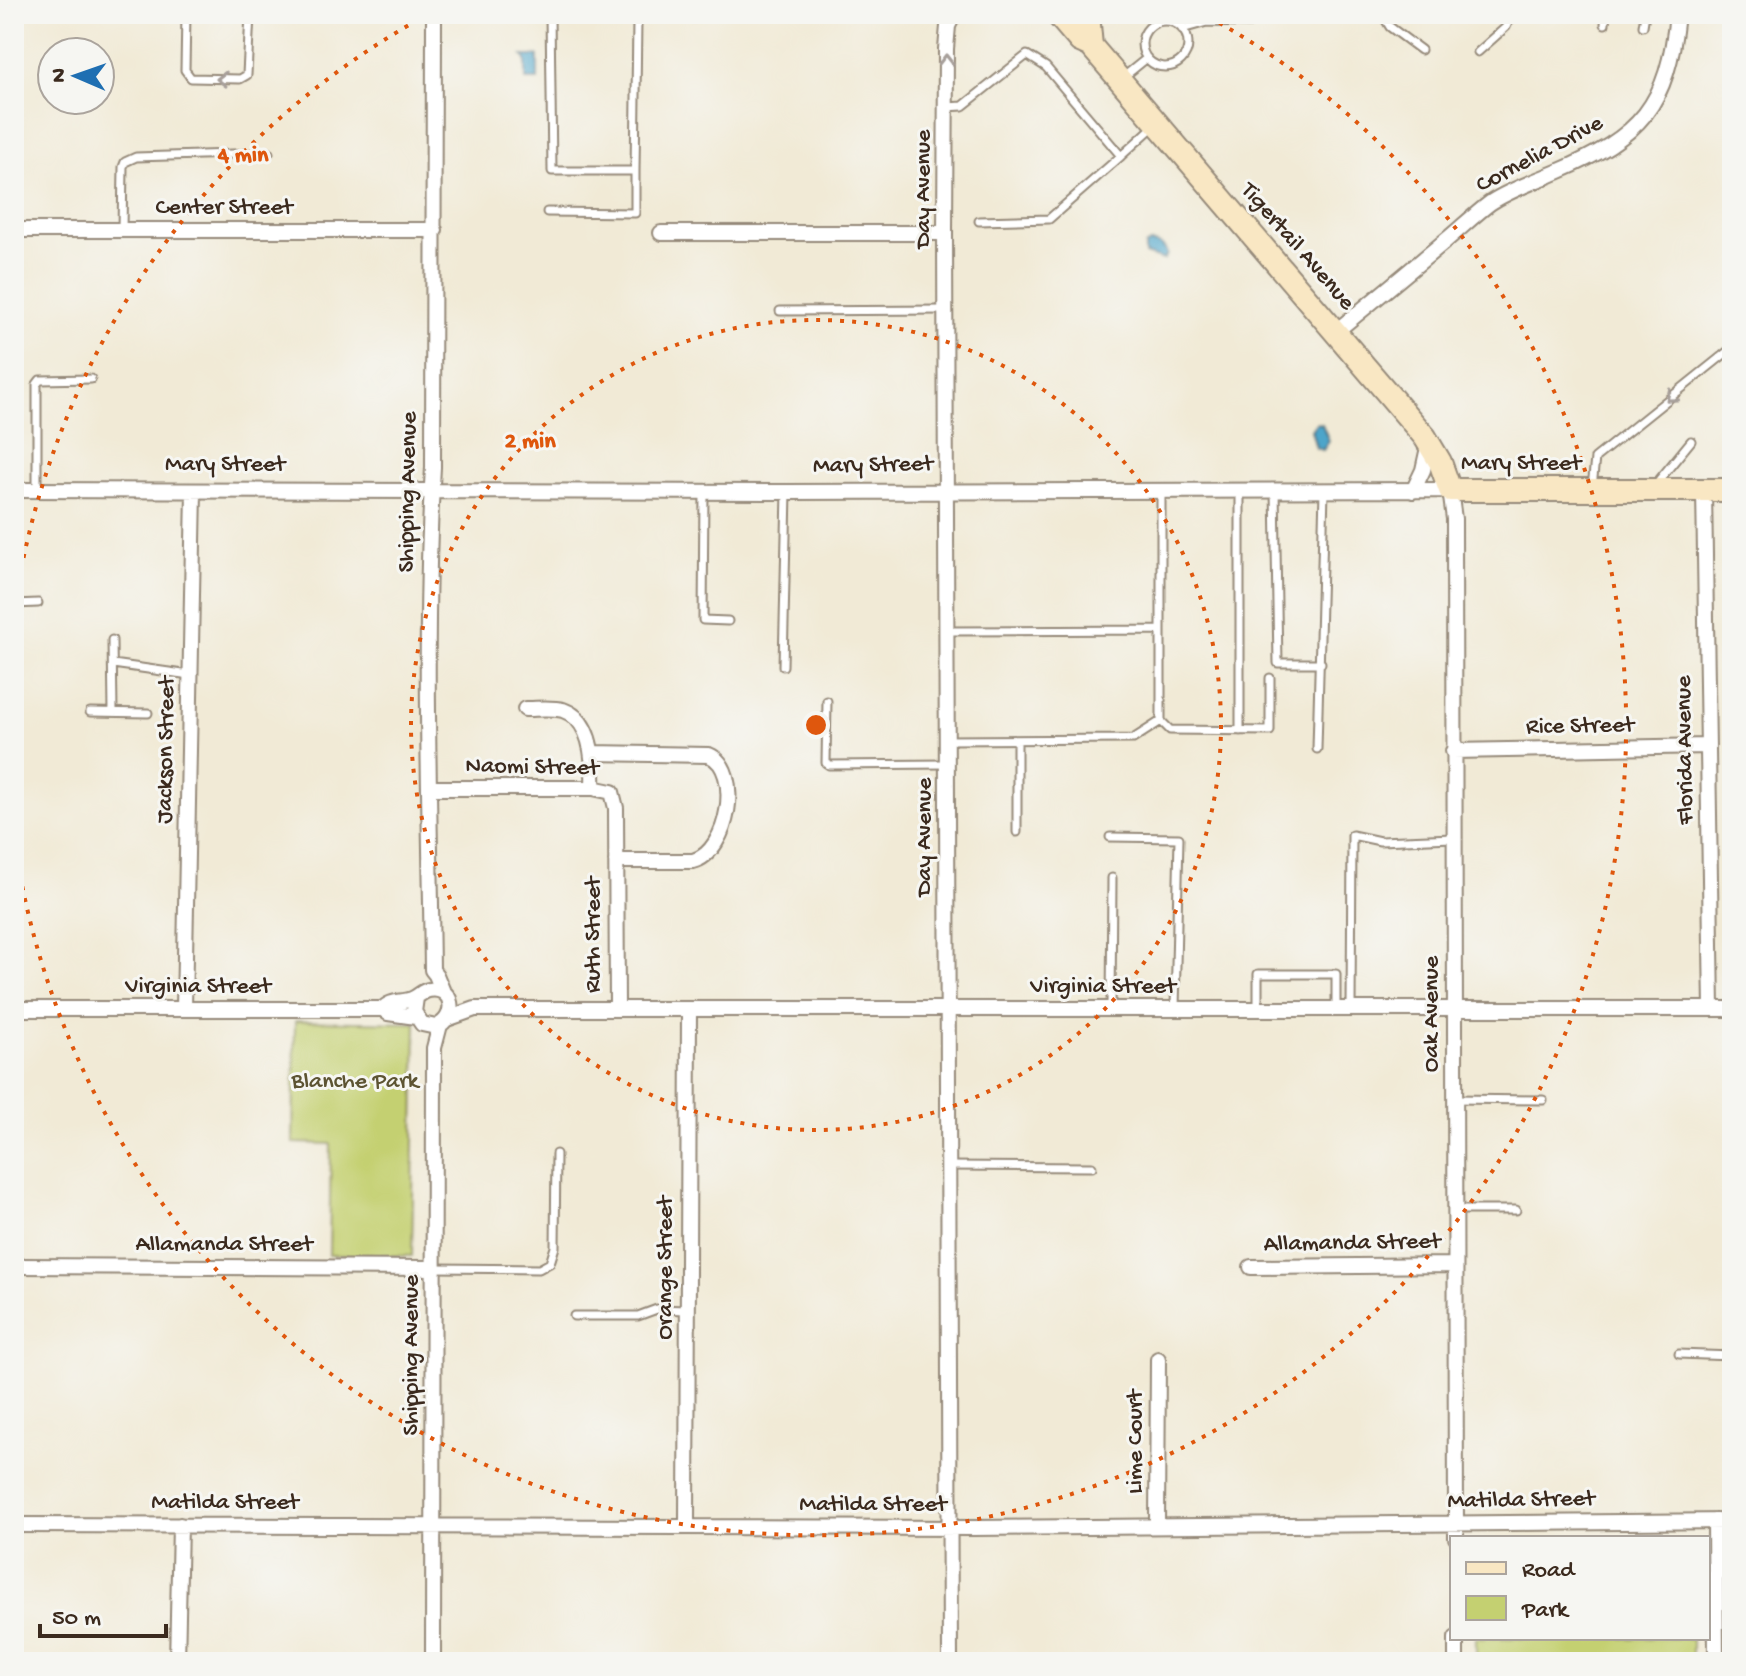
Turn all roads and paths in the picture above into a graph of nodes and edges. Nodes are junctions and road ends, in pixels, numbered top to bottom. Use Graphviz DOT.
graph roads {
  1 [pos="186,14"];
  2 [pos="250,14"];
  3 [pos="434,14"];
  4 [pos="550,14"];
  5 [pos="635,14"];
  6 [pos="954,14"];
  7 [pos="1057,14"];
  8 [pos="1088,14"];
  9 [pos="1183,14"];
  10 [pos="1382,14"];
  11 [pos="1512,14"];
  12 [pos="1606,14"];
  13 [pos="1645,14"];
  14 [pos="1677,14"];
  15 [pos="1249,23"];
  16 [pos="1605,24"];
  17 [pos="1643,26"];
  18 [pos="1182,29"];
  19 [pos="1091,46"];
  20 [pos="1421,50"];
  21 [pos="1478,52"];
  22 [pos="1147,58"];
  23 [pos="1120,80"];
  24 [pos="946,107"];
  25 [pos="1157,123"];
  26 [pos="269,153"];
  27 [pos="1121,156"];
  28 [pos="635,171"];
  29 [pos="547,212"];
  30 [pos="979,221"];
  31 [pos="14,230"];
  32 [pos="122,230"];
  33 [pos="435,230"];
  34 [pos="661,233"];
  35 [pos="945,233"];
  36 [pos="945,310"];
  37 [pos="780,311"];
  38 [pos="1335,332"];
  39 [pos="1732,348"];
  40 [pos="91,379"];
  41 [pos="1691,441"];
  42 [pos="1429,443"];
  43 [pos="14,490"];
  44 [pos="37,490"];
  45 [pos="1275,490"];
  46 [pos="1450,490"];
  47 [pos="1592,490"];
  48 [pos="1652,490"];
  49 [pos="1704,490"];
  50 [pos="1732,490"];
  51 [pos="194,491"];
  52 [pos="432,491"];
  53 [pos="945,491"];
  54 [pos="1161,491"];
  55 [pos="1240,491"];
  56 [pos="1324,491"];
  57 [pos="1413,491"];
  58 [pos="704,492"];
  59 [pos="787,492"];
  60 [pos="38,603"];
  61 [pos="14,604"];
  62 [pos="728,621"];
  63 [pos="1161,630"];
  64 [pos="947,631"];
  65 [pos="112,640"];
  66 [pos="1321,663"];
  67 [pos="113,664"];
  68 [pos="783,666"];
  69 [pos="190,675"];
  70 [pos="1270,678"];
  71 [pos="827,701"];
  72 [pos="525,709"];
  73 [pos="90,712"];
  74 [pos="113,712"];
  75 [pos="148,713"];
  76 [pos="1161,721"];
  77 [pos="1240,731"];
  78 [pos="946,740"];
  79 [pos="1017,740"];
  80 [pos="1708,746"];
  81 [pos="1317,749"];
  82 [pos="1453,751"];
  83 [pos="592,753"];
  84 [pos="946,764"];
  85 [pos="430,788"];
  86 [pos="593,788"];
  87 [pos="1017,832"];
  88 [pos="1110,837"];
  89 [pos="1453,838"];
  90 [pos="616,861"];
  91 [pos="1112,878"];
  92 [pos="432,970"];
  93 [pos="420,995"];
  94 [pos="445,995"];
  95 [pos="947,1008"];
  96 [pos="1175,1008"];
  97 [pos="1258,1008"];
  98 [pos="1343,1008"];
  99 [pos="1454,1008"];
  100 [pos="14,1009"];
  101 [pos="184,1009"];
  102 [pos="383,1009"];
  103 [pos="475,1009"];
  104 [pos="617,1009"];
  105 [pos="689,1009"];
  106 [pos="1111,1009"];
  107 [pos="1712,1009"];
  108 [pos="1732,1009"];
  109 [pos="419,1020"];
  110 [pos="444,1022"];
  111 [pos="434,1048"];
  112 [pos="1454,1099"];
  113 [pos="1543,1100"];
  114 [pos="556,1154"];
  115 [pos="948,1166"];
  116 [pos="1092,1167"];
  117 [pos="1454,1210"];
  118 [pos="1516,1210"];
  119 [pos="1454,1265"];
  120 [pos="14,1266"];
  121 [pos="1251,1267"];
  122 [pos="434,1268"];
  123 [pos="687,1310"];
  124 [pos="574,1316"];
  125 [pos="1679,1354"];
  126 [pos="1732,1356"];
  127 [pos="1158,1359"];
  128 [pos="1715,1521"];
  129 [pos="1732,1521"];
  130 [pos="14,1525"];
  131 [pos="180,1525"];
  132 [pos="433,1526"];
  133 [pos="1157,1526"];
  134 [pos="687,1527"];
  135 [pos="949,1528"];
  136 [pos="1456,1531"];
  137 [pos="1456,1640"];
  138 [pos="177,1662"];
  139 [pos="433,1662"];
  140 [pos="950,1662"];
  141 [pos="1456,1662"];
  142 [pos="1716,1662"];
  2 -- 1 [label="lane, one-way"];
  3 -- 33 [label="street, Shipping Avenue"];
  4 -- 28 [label="lane"];
  5 -- 28 [label="lane"];
  24 -- 6 [label="street, Day Avenue, one-way"];
  7 -- 19 [label="street, Tigertail Avenue"];
  8 -- 19 [label="street"];
  9 -- 18 [label="lane"];
  10 -- 20 [label="lane"];
  11 -- 21 [label="lane"];
  12 -- 16 [label="lane"];
  13 -- 17 [label="lane"];
  14 -- 38 [label="street, Cornelia Drive"];
  15 -- 18 [label="lane"];
  18 -- 22 [label="lane"];
  18 -- 22 [label="lane"];
  19 -- 23 [label="street, Tigertail Avenue"];
  22 -- 23 [label="lane"];
  23 -- 25 [label="street, Tigertail Avenue"];
  24 -- 27 [label="lane"];
  24 -- 35 [label="street, Day Avenue"];
  25 -- 27 [label="lane"];
  25 -- 38 [label="street, Tigertail Avenue"];
  26 -- 32 [label="lane"];
  27 -- 30 [label="lane"];
  28 -- 29 [label="lane"];
  31 -- 32 [label="street, Center Street"];
  32 -- 33 [label="street, Center Street"];
  33 -- 52 [label="street, Shipping Avenue"];
  34 -- 35 [label="street"];
  35 -- 36 [label="street, Day Avenue"];
  36 -- 37 [label="lane"];
  36 -- 53 [label="street, Day Avenue"];
  38 -- 42 [label="street, Tigertail Avenue"];
  39 -- 47 [label="lane, one-way"];
  40 -- 44 [label="lane"];
  41 -- 48 [label="lane"];
  42 -- 46 [label="street, Tigertail Avenue"];
  42 -- 57 [label="street"];
  43 -- 44 [label="street, Mary Street"];
  44 -- 51 [label="street, Mary Street"];
  45 -- 55 [label="street, Mary Street"];
  45 -- 56 [label="street, Mary Street"];
  45 -- 66 [label="lane"];
  46 -- 47 [label="street, Mary Street"];
  46 -- 57 [label="street, Mary Street"];
  46 -- 82 [label="street, Oak Avenue"];
  47 -- 48 [label="street, Mary Street"];
  48 -- 49 [label="street, Mary Street"];
  49 -- 50 [label="street, Mary Street"];
  49 -- 80 [label="street, Florida Avenue"];
  51 -- 52 [label="street, Mary Street"];
  51 -- 69 [label="street, Jackson Street"];
  52 -- 58 [label="street, Mary Street"];
  52 -- 85 [label="street, Shipping Avenue"];
  53 -- 54 [label="street, Mary Street"];
  53 -- 59 [label="street, Mary Street"];
  53 -- 64 [label="street, Day Avenue"];
  54 -- 55 [label="street, Mary Street"];
  54 -- 63 [label="lane"];
  55 -- 77 [label="lane"];
  56 -- 57 [label="street, Mary Street"];
  56 -- 66 [label="lane"];
  58 -- 59 [label="street, Mary Street"];
  58 -- 62 [label="lane"];
  59 -- 68 [label="lane"];
  60 -- 61 [label="lane"];
  63 -- 64 [label="lane"];
  63 -- 76 [label="lane"];
  64 -- 78 [label="street, Day Avenue"];
  65 -- 67 [label="lane"];
  66 -- 81 [label="lane"];
  67 -- 69 [label="lane"];
  67 -- 74 [label="lane"];
  69 -- 101 [label="street, Jackson Street"];
  70 -- 77 [label="lane"];
  71 -- 84 [label="lane"];
  72 -- 83 [label="street"];
  73 -- 74 [label="lane"];
  74 -- 75 [label="lane"];
  76 -- 77 [label="lane"];
  76 -- 79 [label="lane"];
  78 -- 79 [label="lane"];
  78 -- 84 [label="street, Day Avenue"];
  79 -- 87 [label="lane"];
  80 -- 82 [label="street, Rice Street"];
  80 -- 107 [label="street, Florida Avenue"];
  82 -- 89 [label="street, Oak Avenue"];
  83 -- 86 [label="street"];
  83 -- 90 [label="street"];
  84 -- 95 [label="street, Day Avenue"];
  85 -- 86 [label="street, Naomi Street"];
  85 -- 92 [label="street, Shipping Avenue"];
  86 -- 90 [label="street, Naomi Street"];
  88 -- 96 [label="lane"];
  89 -- 98 [label="lane"];
  89 -- 99 [label="street, Oak Avenue"];
  90 -- 104 [label="street, Ruth Street"];
  91 -- 106 [label="lane"];
  92 -- 93 [label="street, Shipping Avenue"];
  92 -- 94 [label="street, Shipping Avenue"];
  93 -- 94 [label="street"];
  93 -- 102 [label="street, Virginia Street"];
  93 -- 109 [label="street"];
  94 -- 103 [label="street, Virginia Street"];
  94 -- 110 [label="street"];
  95 -- 105 [label="street, Virginia Street"];
  95 -- 106 [label="street, Virginia Street"];
  95 -- 115 [label="street, Day Avenue"];
  96 -- 97 [label="street, Virginia Street"];
  96 -- 106 [label="street, Virginia Street"];
  97 -- 98 [label="street, Virginia Street"];
  97 -- 98 [label="lane"];
  98 -- 99 [label="street, Virginia Street"];
  99 -- 107 [label="street, Virginia Street"];
  99 -- 112 [label="street, Oak Avenue"];
  100 -- 101 [label="street, Virginia Street"];
  101 -- 102 [label="street, Virginia Street"];
  102 -- 109 [label="street, Virginia Street"];
  103 -- 104 [label="street, Virginia Street"];
  103 -- 110 [label="street, Virginia Street"];
  104 -- 105 [label="street, Virginia Street"];
  105 -- 123 [label="street, Orange Street"];
  107 -- 108 [label="street, Virginia Street"];
  109 -- 110 [label="street"];
  109 -- 111 [label="street, Shipping Avenue"];
  110 -- 111 [label="street, Shipping Avenue"];
  111 -- 122 [label="street, Shipping Avenue"];
  112 -- 113 [label="lane"];
  112 -- 117 [label="street, Oak Avenue"];
  114 -- 122 [label="lane"];
  115 -- 116 [label="lane"];
  115 -- 135 [label="street, Day Avenue"];
  117 -- 118 [label="lane"];
  117 -- 119 [label="street, Oak Avenue"];
  119 -- 121 [label="street, Allamanda Street"];
  119 -- 136 [label="street, Oak Avenue"];
  120 -- 122 [label="street, Allamanda Street"];
  122 -- 132 [label="street, Shipping Avenue"];
  123 -- 124 [label="lane"];
  123 -- 134 [label="street, Orange Street"];
  125 -- 126 [label="lane"];
  127 -- 133 [label="street, Lime Court"];
  128 -- 129 [label="street, Matilda Street"];
  128 -- 136 [label="street, Matilda Street"];
  128 -- 142 [label="street"];
  130 -- 131 [label="street, Matilda Street"];
  131 -- 132 [label="street, Matilda Street"];
  131 -- 138 [label="street"];
  132 -- 134 [label="street, Matilda Street"];
  132 -- 139 [label="street, Shipping Avenue"];
  133 -- 135 [label="street, Matilda Street"];
  133 -- 136 [label="street, Matilda Street"];
  134 -- 135 [label="street, Matilda Street"];
  135 -- 140 [label="street, Day Avenue"];
  137 -- 141 [label="street"];
}
